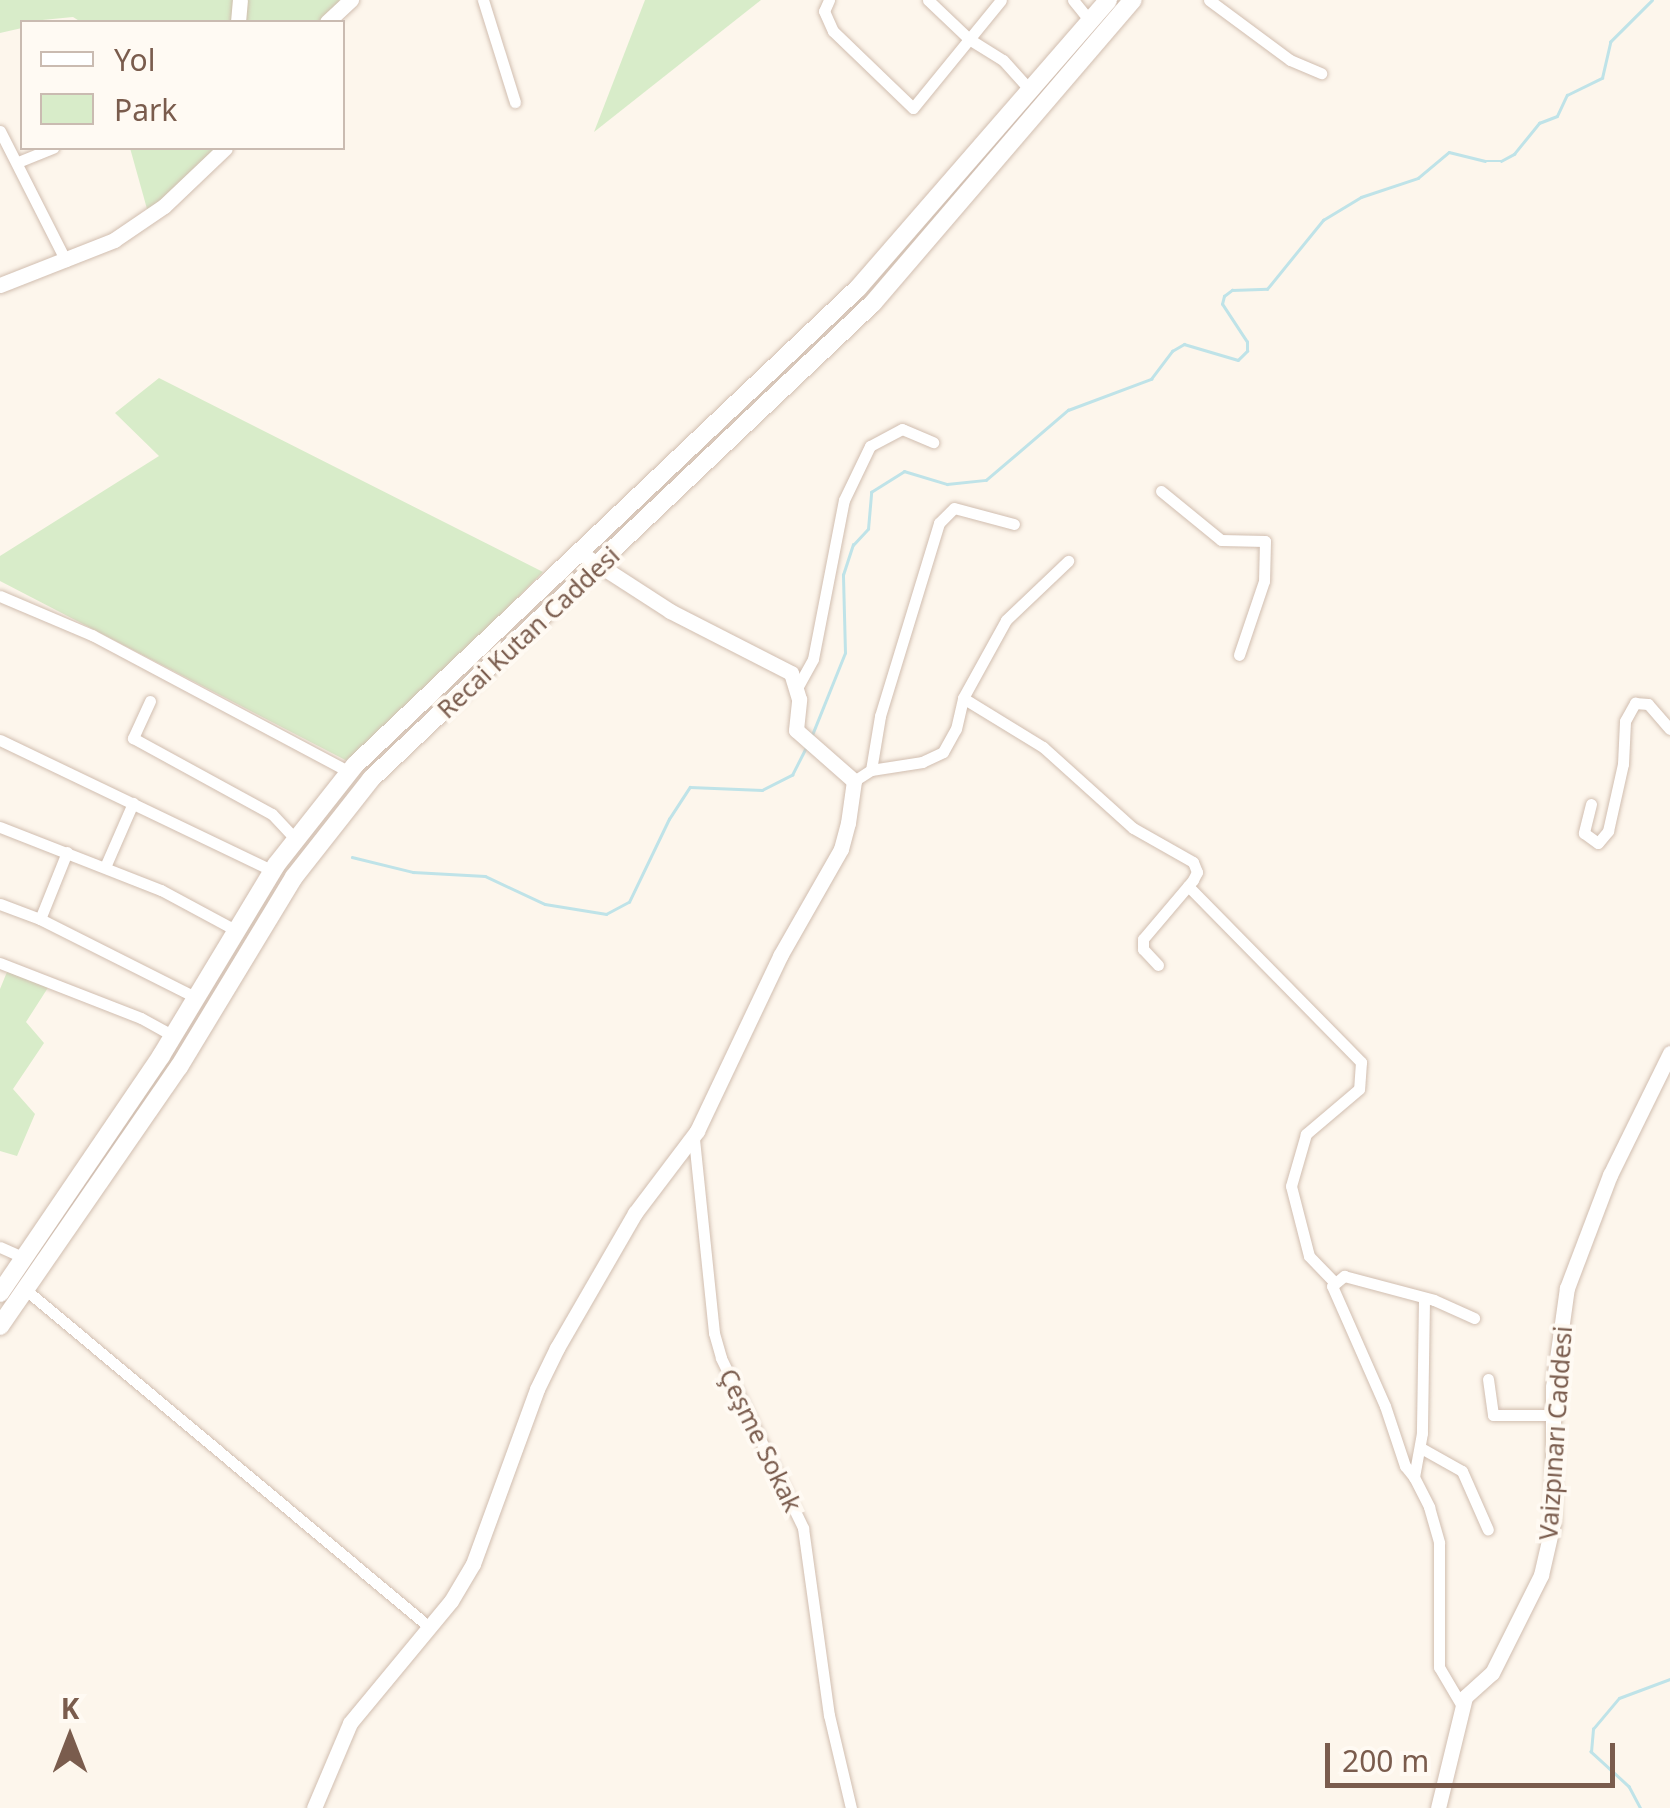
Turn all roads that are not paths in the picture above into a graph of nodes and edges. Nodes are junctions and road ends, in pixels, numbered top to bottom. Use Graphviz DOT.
graph roads {
  1 [pos="351,0"];
  2 [pos="829,0"];
  3 [pos="928,0"];
  4 [pos="1002,0"];
  5 [pos="1073,0"];
  6 [pos="1108,0"];
  7 [pos="1134,0"];
  8 [pos="1209,0"];
  9 [pos="488,1"];
  10 [pos="329,20"];
  11 [pos="1090,21"];
  12 [pos="969,39"];
  13 [pos="1321,73"];
  14 [pos="1030,90"];
  15 [pos="515,102"];
  16 [pos="0,131"];
  17 [pos="47,150"];
  18 [pos="225,150"];
  19 [pos="18,162"];
  20 [pos="66,261"];
  21 [pos="0,285"];
  22 [pos="933,442"];
  23 [pos="1161,492"];
  24 [pos="1014,524"];
  25 [pos="582,554"];
  26 [pos="1068,561"];
  27 [pos="600,566"];
  28 [pos="0,596"];
  29 [pos="1239,655"];
  30 [pos="797,688"];
  31 [pos="962,698"];
  32 [pos="150,701"];
  33 [pos="1670,729"];
  34 [pos="0,740"];
  35 [pos="870,770"];
  36 [pos="350,772"];
  37 [pos="854,781"];
  38 [pos="134,803"];
  39 [pos="1592,804"];
  40 [pos="0,827"];
  41 [pos="296,840"];
  42 [pos="67,852"];
  43 [pos="105,867"];
  44 [pos="273,871"];
  45 [pos="1188,886"];
  46 [pos="0,904"];
  47 [pos="40,919"];
  48 [pos="237,931"];
  49 [pos="0,964"];
  50 [pos="1158,964"];
  51 [pos="197,998"];
  52 [pos="174,1036"];
  53 [pos="1670,1053"];
  54 [pos="697,1130"];
  55 [pos="0,1246"];
  56 [pos="25,1258"];
  57 [pos="1334,1282"];
  58 [pos="26,1290"];
  59 [pos="0,1294"];
  60 [pos="1424,1300"];
  61 [pos="1474,1318"];
  62 [pos="0,1326"];
  63 [pos="1488,1379"];
  64 [pos="1551,1415"];
  65 [pos="1421,1448"];
  66 [pos="1414,1477"];
  67 [pos="1488,1530"];
  68 [pos="428,1626"];
  69 [pos="1462,1706"];
  70 [pos="852,1807"];
  71 [pos="314,1808"];
  72 [pos="1438,1808"];
  1 -- 10 [label="street"];
  2 -- 12 [label="street"];
  3 -- 12 [label="street"];
  4 -- 12 [label="street"];
  5 -- 11 [label="street"];
  6 -- 11 [label="main road, Recai Kutan Caddesi"];
  7 -- 27 [label="main road, Recai Kutan Caddesi"];
  8 -- 13 [label="street"];
  9 -- 15 [label="street"];
  11 -- 14 [label="main road, Recai Kutan Caddesi"];
  12 -- 14 [label="street"];
  14 -- 25 [label="main road, Recai Kutan Caddesi"];
  16 -- 19 [label="street"];
  17 -- 19 [label="street"];
  18 -- 20 [label="street"];
  19 -- 20 [label="street"];
  20 -- 21 [label="street"];
  22 -- 30 [label="street"];
  23 -- 29 [label="street"];
  24 -- 35 [label="street"];
  25 -- 27 [label="street"];
  25 -- 36 [label="main road, Recai Kutan Caddesi"];
  26 -- 31 [label="street"];
  27 -- 30 [label="street"];
  27 -- 58 [label="main road, Recai Kutan Caddesi"];
  28 -- 36 [label="street"];
  30 -- 37 [label="street"];
  31 -- 35 [label="street"];
  31 -- 45 [label="street"];
  32 -- 41 [label="street"];
  33 -- 39 [label="street"];
  34 -- 38 [label="street"];
  35 -- 37 [label="street"];
  36 -- 41 [label="main road, Recai Kutan Caddesi"];
  37 -- 54 [label="street"];
  38 -- 43 [label="street"];
  38 -- 44 [label="street"];
  40 -- 42 [label="street"];
  41 -- 44 [label="main road, Recai Kutan Caddesi"];
  42 -- 43 [label="street"];
  42 -- 47 [label="street"];
  43 -- 48 [label="street"];
  44 -- 48 [label="main road, Recai Kutan Caddesi"];
  45 -- 50 [label="street"];
  45 -- 57 [label="street"];
  46 -- 47 [label="street"];
  47 -- 51 [label="street"];
  48 -- 51 [label="main road, Recai Kutan Caddesi"];
  49 -- 52 [label="street"];
  51 -- 52 [label="main road, Recai Kutan Caddesi"];
  52 -- 56 [label="main road, Recai Kutan Caddesi"];
  53 -- 64 [label="street, Vaizpınarı Caddesi"];
  54 -- 68 [label="street"];
  54 -- 70 [label="street, Çeşme Sokak"];
  55 -- 56 [label="street"];
  56 -- 59 [label="main road, Recai Kutan Caddesi"];
  57 -- 60 [label="street"];
  57 -- 66 [label="street"];
  58 -- 62 [label="main road, Recai Kutan Caddesi"];
  58 -- 68 [label="street"];
  60 -- 61 [label="street"];
  60 -- 65 [label="street"];
  63 -- 64 [label="street"];
  64 -- 69 [label="street, Vaizpınarı Caddesi"];
  65 -- 66 [label="street"];
  65 -- 67 [label="street"];
  66 -- 69 [label="street"];
  68 -- 71 [label="street"];
  69 -- 72 [label="street, Vaizpınarı Caddesi"];
}
